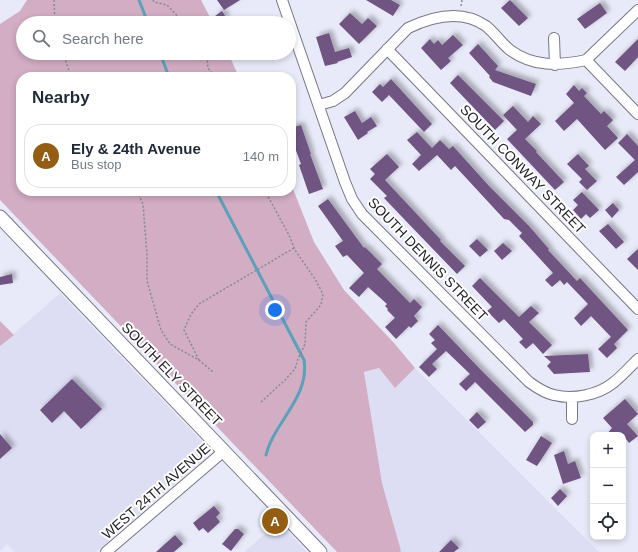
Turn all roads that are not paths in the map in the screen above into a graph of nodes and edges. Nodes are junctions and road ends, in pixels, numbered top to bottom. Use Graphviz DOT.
graph roads {
  1 [pos="282,0"];
  2 [pos="638,10"];
  3 [pos="288,16"];
  4 [pos="554,38"];
  5 [pos="296,40"];
  6 [pos="387,49"];
  7 [pos="586,60"];
  8 [pos="555,65"];
  9 [pos="319,105"];
  10 [pos="638,114"];
  11 [pos="0,217"];
  12 [pos="638,309"];
  13 [pos="638,359"];
  14 [pos="572,397"];
  15 [pos="572,419"];
  16 [pos="224,451"];
  17 [pos="106,552"];
  18 [pos="320,552"];
  1 -- 3 [label="street, SOUTH DENNIS STREET"];
  2 -- 7 [label="street"];
  4 -- 8 [label="street"];
  5 -- 9 [label="street, SOUTH DENNIS STREET"];
  6 -- 8 [label="street"];
  6 -- 9 [label="street"];
  6 -- 12 [label="street, SOUTH CONWAY STREET"];
  7 -- 8 [label="street"];
  7 -- 10 [label="street"];
  9 -- 14 [label="street, SOUTH DENNIS STREET"];
  11 -- 16 [label="street, SOUTH ELY STREET"];
  13 -- 14 [label="street, SOUTH DENNIS STREET"];
  14 -- 15 [label="street"];
  16 -- 17 [label="street, WEST 24TH AVENUE"];
  16 -- 18 [label="street, SOUTH ELY STREET"];
}
